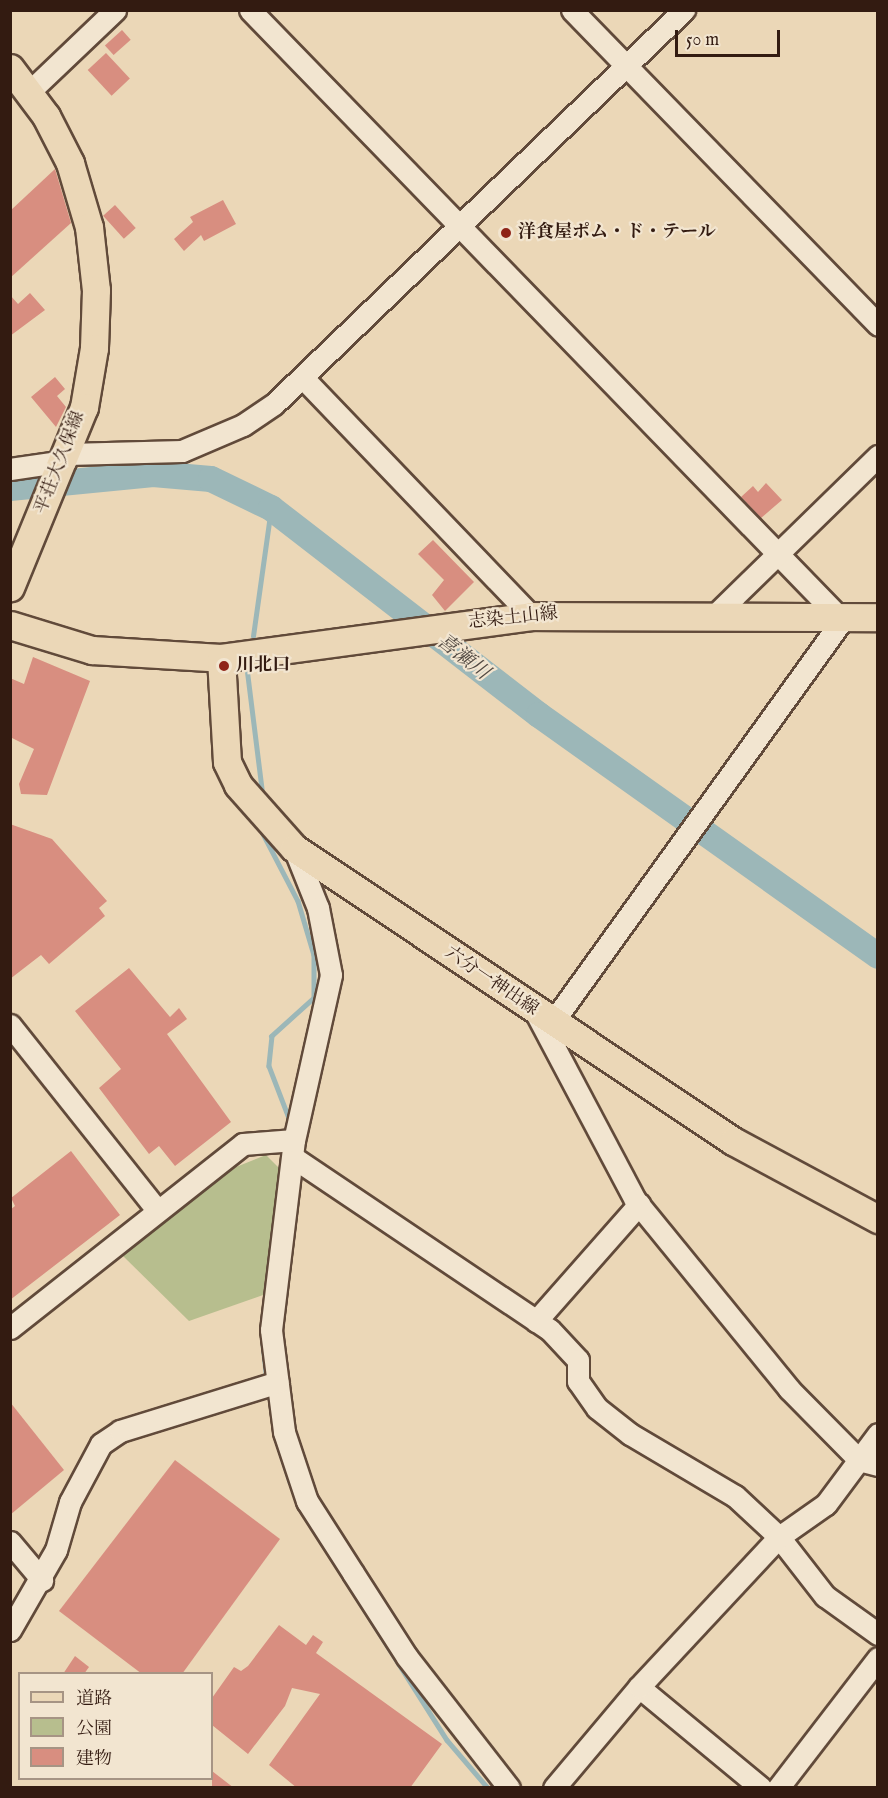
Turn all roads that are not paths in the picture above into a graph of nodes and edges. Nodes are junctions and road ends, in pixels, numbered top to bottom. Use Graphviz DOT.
graph roads {
  1 [pos="115,10"];
  2 [pos="250,10"];
  3 [pos="572,10"];
  4 [pos="684,10"];
  5 [pos="625,67"];
  6 [pos="10,68"];
  7 [pos="29,92"];
  8 [pos="462,227"];
  9 [pos="878,325"];
  10 [pos="304,379"];
  11 [pos="878,456"];
  12 [pos="65,460"];
  13 [pos="10,469"];
  14 [pos="780,553"];
  15 [pos="10,587"];
  16 [pos="715,615"];
  17 [pos="531,616"];
  18 [pos="842,616"];
  19 [pos="878,617"];
  20 [pos="10,625"];
  21 [pos="221,657"];
  22 [pos="294,848"];
  23 [pos="543,1017"];
  24 [pos="10,1025"];
  25 [pos="294,1149"];
  26 [pos="639,1204"];
  27 [pos="157,1210"];
  28 [pos="878,1218"];
  29 [pos="536,1321"];
  30 [pos="10,1328"];
  31 [pos="278,1382"];
  32 [pos="878,1434"];
  33 [pos="868,1463"];
  34 [pos="779,1537"];
  35 [pos="10,1542"];
  36 [pos="42,1580"];
  37 [pos="10,1630"];
  38 [pos="878,1634"];
  39 [pos="878,1658"];
  40 [pos="639,1687"];
  41 [pos="509,1788"];
  42 [pos="554,1788"];
  43 [pos="761,1788"];
  44 [pos="778,1788"];
  1 -- 7 [label="street"];
  2 -- 8 [label="street"];
  3 -- 5 [label="street"];
  4 -- 5 [label="street"];
  5 -- 8 [label="street"];
  5 -- 9 [label="street"];
  6 -- 7 [label="main road, 平荘大久保線"];
  7 -- 12 [label="main road, 平荘大久保線"];
  8 -- 10 [label="street"];
  8 -- 14 [label="street"];
  10 -- 12 [label="street"];
  10 -- 17 [label="street"];
  11 -- 14 [label="street"];
  12 -- 13 [label="street"];
  12 -- 15 [label="main road, 平荘大久保線"];
  14 -- 16 [label="street"];
  14 -- 18 [label="street"];
  16 -- 17 [label="main road, 志染土山線"];
  16 -- 18 [label="main road, 志染土山線"];
  17 -- 21 [label="main road, 志染土山線"];
  18 -- 19 [label="main road, 志染土山線"];
  18 -- 23 [label="street"];
  20 -- 21 [label="main road, 志染土山線"];
  21 -- 22 [label="main road, 六分一神出線"];
  22 -- 23 [label="main road, 六分一神出線"];
  22 -- 25 [label="street"];
  23 -- 26 [label="street"];
  23 -- 28 [label="main road, 六分一神出線"];
  24 -- 27 [label="street"];
  25 -- 27 [label="street"];
  25 -- 29 [label="street"];
  25 -- 31 [label="street"];
  26 -- 29 [label="street"];
  26 -- 33 [label="street"];
  27 -- 30 [label="street"];
  29 -- 34 [label="street"];
  31 -- 36 [label="street"];
  31 -- 41 [label="street"];
  32 -- 33 [label="street"];
  33 -- 34 [label="street"];
  34 -- 38 [label="street"];
  34 -- 40 [label="street"];
  35 -- 36 [label="street"];
  36 -- 37 [label="street"];
  39 -- 44 [label="street"];
  40 -- 42 [label="street"];
  40 -- 43 [label="street"];
}
